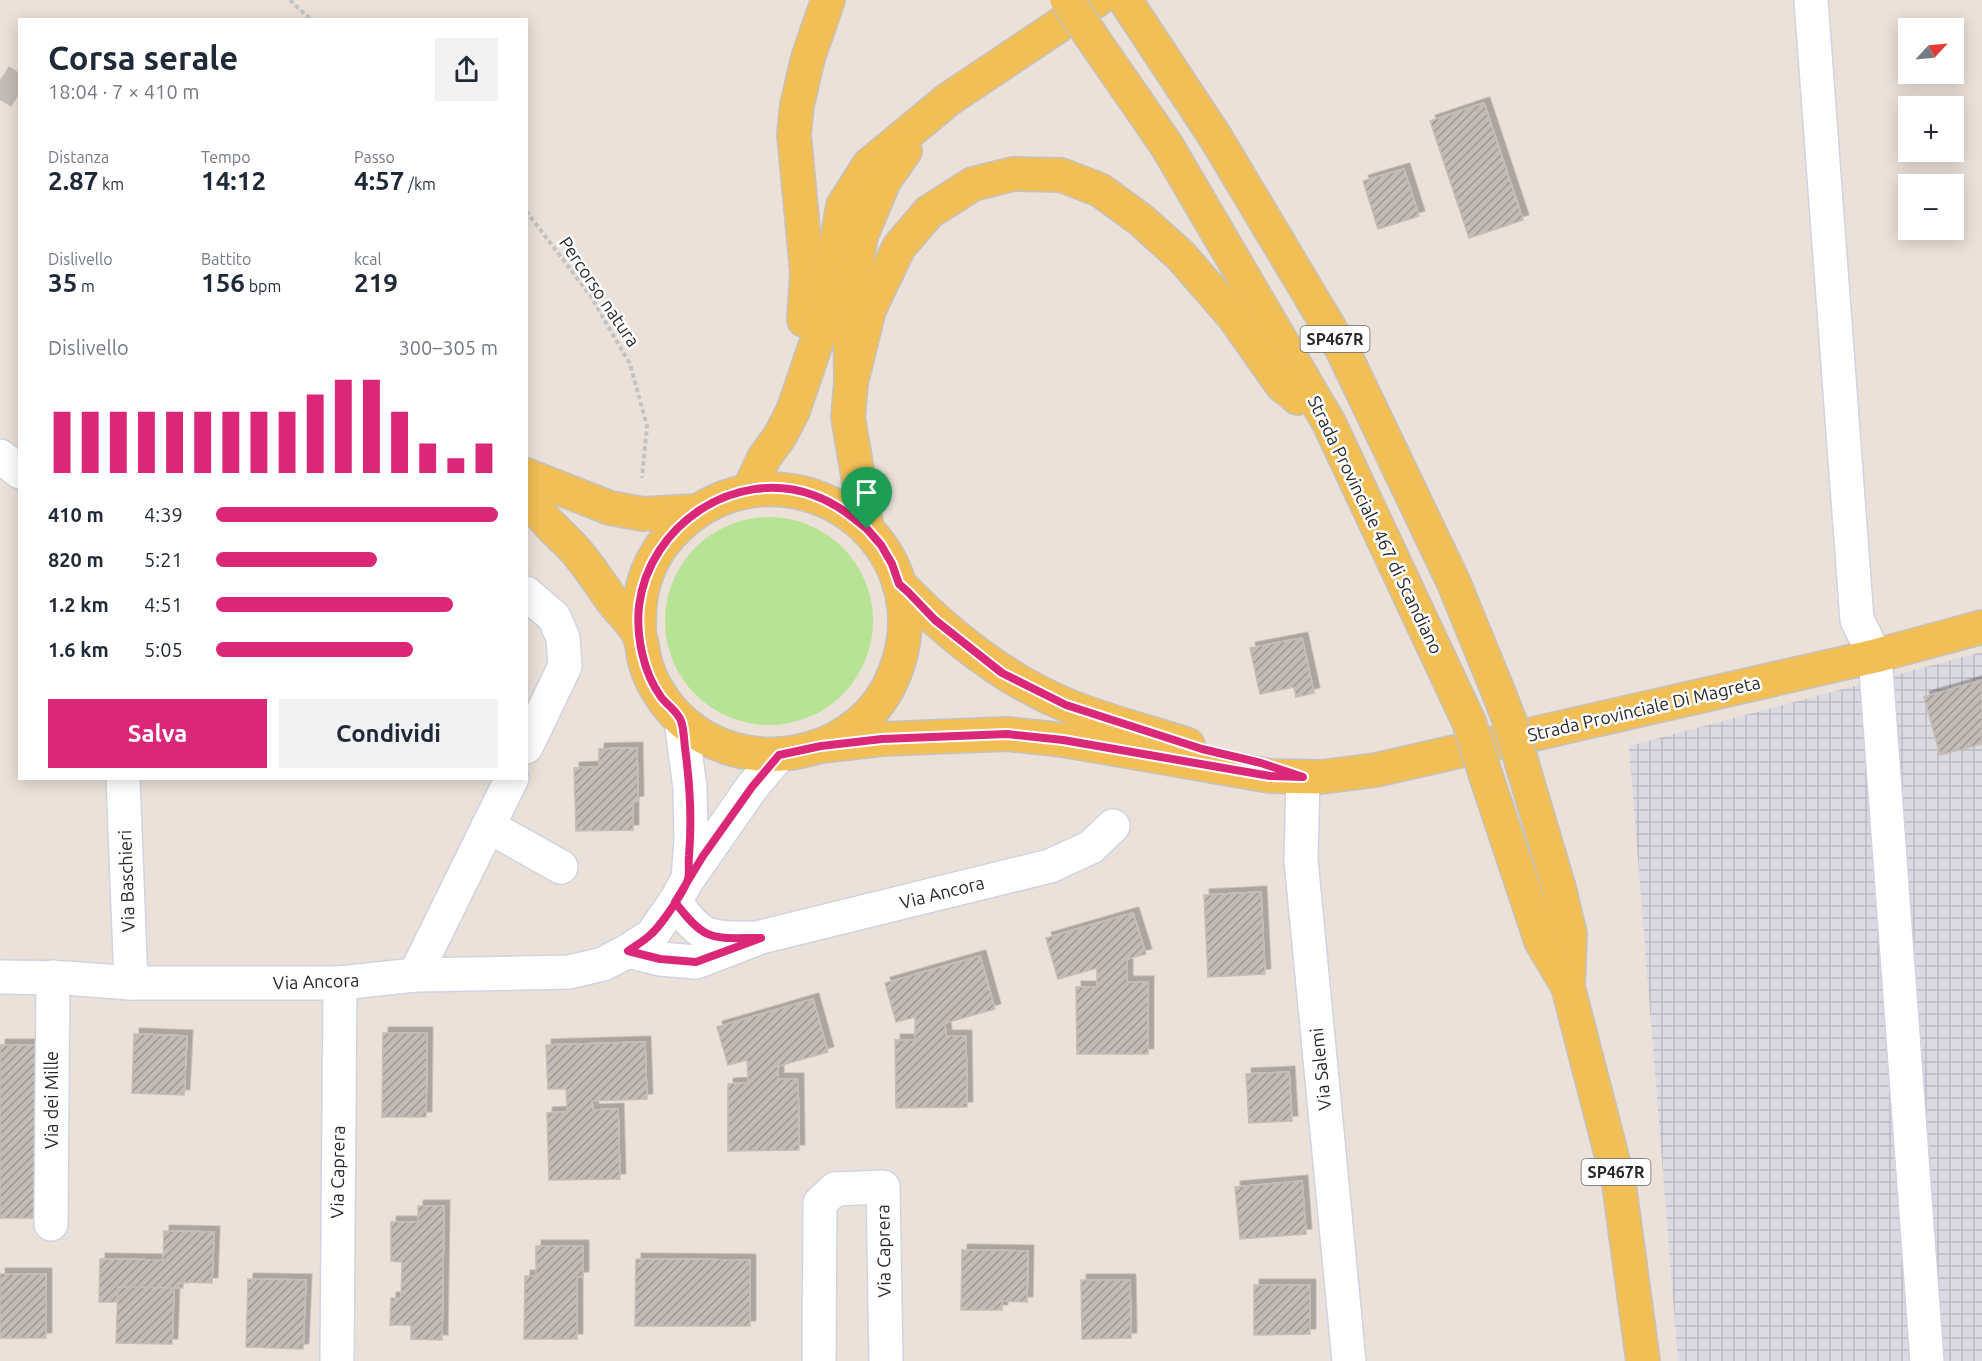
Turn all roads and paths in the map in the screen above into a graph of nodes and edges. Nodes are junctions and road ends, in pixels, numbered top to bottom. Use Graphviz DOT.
graph roads {
  1 [pos="290,0"];
  2 [pos="828,0"];
  3 [pos="1067,0"];
  4 [pos="1097,0"];
  5 [pos="1811,0"];
  6 [pos="1128,5"];
  7 [pos="309,18"];
  8 [pos="929,115"];
  9 [pos="528,214"];
  10 [pos="851,383"];
  11 [pos="793,411"];
  12 [pos="1329,423"];
  13 [pos="0,456"];
  14 [pos="18,470"];
  15 [pos="528,476"];
  16 [pos="642,482"];
  17 [pos="749,490"];
  18 [pos="528,499"];
  19 [pos="697,511"];
  20 [pos="867,529"];
  21 [pos="899,584"];
  22 [pos="528,595"];
  23 [pos="1982,627"];
  24 [pos="639,635"];
  25 [pos="1875,656"];
  26 [pos="681,720"];
  27 [pos="528,743"];
  28 [pos="821,746"];
  29 [pos="779,755"];
  30 [pos="1303,777"];
  31 [pos="123,780"];
  32 [pos="507,780"];
  33 [pos="488,826"];
  34 [pos="1113,826"];
  35 [pos="561,867"];
  36 [pos="681,891"];
  37 [pos="761,938"];
  38 [pos="628,951"];
  39 [pos="415,975"];
  40 [pos="0,977"];
  41 [pos="53,977"];
  42 [pos="131,983"];
  43 [pos="340,983"];
  44 [pos="1568,987"];
  45 [pos="51,1224"];
  46 [pos="337,1361"];
  47 [pos="819,1361"];
  48 [pos="885,1361"];
  49 [pos="1349,1361"];
  50 [pos="1643,1361"];
  51 [pos="1927,1361"];
  1 -- 7 [label="path"];
  2 -- 11 [label="main road"];
  3 -- 12 [label="main road, Strada Provinciale 467 di Scandiano / SP467R, bridge"];
  4 -- 8 [label="main road"];
  5 -- 25 [label="street"];
  6 -- 44 [label="main road, Strada Provinciale 467 di Scandiano / SP467R, bridge"];
  8 -- 10 [label="main road"];
  8 -- 11 [label="main road"];
  9 -- 16 [label="path, Percorso natura"];
  10 -- 12 [label="main road"];
  10 -- 20 [label="main road"];
  11 -- 17 [label="main road"];
  12 -- 44 [label="main road, Strada Provinciale 467 di Scandiano / SP467R, bridge"];
  13 -- 14 [label="street"];
  15 -- 19 [label="main road"];
  17 -- 19 [label="main road"];
  17 -- 20 [label="main road"];
  18 -- 24 [label="main road"];
  19 -- 24 [label="main road"];
  20 -- 21 [label="main road"];
  21 -- 28 [label="main road"];
  21 -- 30 [label="main road"];
  22 -- 27 [label="street"];
  23 -- 25 [label="main road, Strada Provinciale Di Magreta"];
  24 -- 26 [label="main road"];
  25 -- 30 [label="main road, Strada Provinciale Di Magreta"];
  25 -- 51 [label="street"];
  26 -- 29 [label="main road"];
  26 -- 36 [label="street"];
  28 -- 29 [label="main road"];
  28 -- 30 [label="main road, Strada Provinciale Di Magreta"];
  29 -- 36 [label="street, Via Ancora"];
  30 -- 49 [label="street, Via Salemi"];
  31 -- 42 [label="street, Via Baschieri"];
  32 -- 33 [label="street"];
  33 -- 35 [label="street"];
  33 -- 39 [label="street"];
  34 -- 37 [label="street, Via Ancora"];
  36 -- 37 [label="street, Via Ancora"];
  36 -- 38 [label="street, Via Ancora"];
  37 -- 38 [label="street, Via Ancora"];
  38 -- 39 [label="street, Via Ancora"];
  39 -- 43 [label="street, Via Ancora"];
  40 -- 41 [label="street, Via Ancora"];
  41 -- 42 [label="street, Via Ancora"];
  41 -- 45 [label="street, Via dei Mille"];
  42 -- 43 [label="street, Via Ancora"];
  43 -- 46 [label="street, Via Caprera"];
  44 -- 50 [label="main road, Strada Provinciale 467 di Scandiano / SP467R"];
  47 -- 48 [label="street, Via Caprera"];
}
